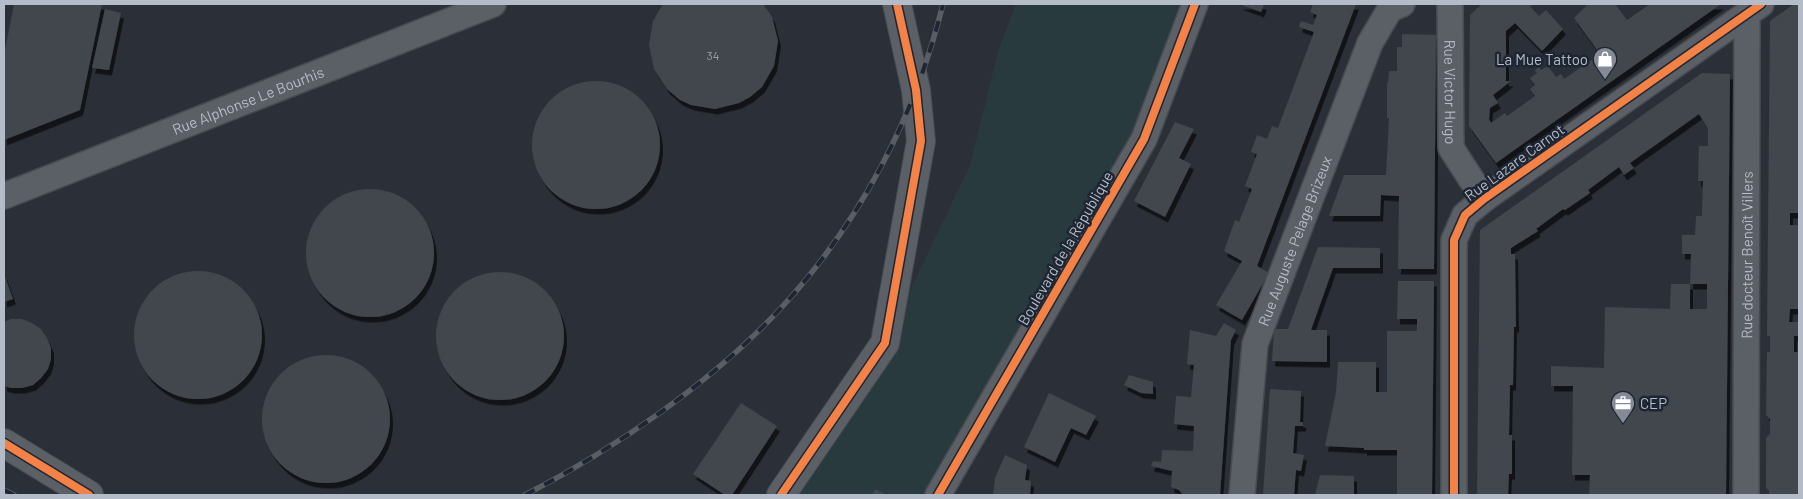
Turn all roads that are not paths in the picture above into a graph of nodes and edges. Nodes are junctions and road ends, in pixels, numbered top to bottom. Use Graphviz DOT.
graph roads {
  1 [pos="493,4"];
  2 [pos="897,4"];
  3 [pos="1195,4"];
  4 [pos="1402,4"];
  5 [pos="1450,4"];
  6 [pos="1754,9"];
  7 [pos="4,196"];
  8 [pos="1484,200"];
  9 [pos="4,443"];
  10 [pos="89,495"];
  11 [pos="781,495"];
  12 [pos="938,495"];
  13 [pos="1242,495"];
  14 [pos="1454,495"];
  15 [pos="1746,495"];
  1 -- 7 [label="street, Rue Alphonse Le Bourhis"];
  2 -- 11 [label="street"];
  3 -- 12 [label="street, Boulevard de la République"];
  4 -- 13 [label="street, Rue Auguste Pelage Brizeux"];
  5 -- 8 [label="street, Rue Victor Hugo"];
  6 -- 8 [label="street, Rue Lazare Carnot"];
  6 -- 15 [label="street, Rue docteur Benoît Villers"];
  8 -- 14 [label="street, Rue Lazare Carnot"];
  9 -- 10 [label="street"];
}
